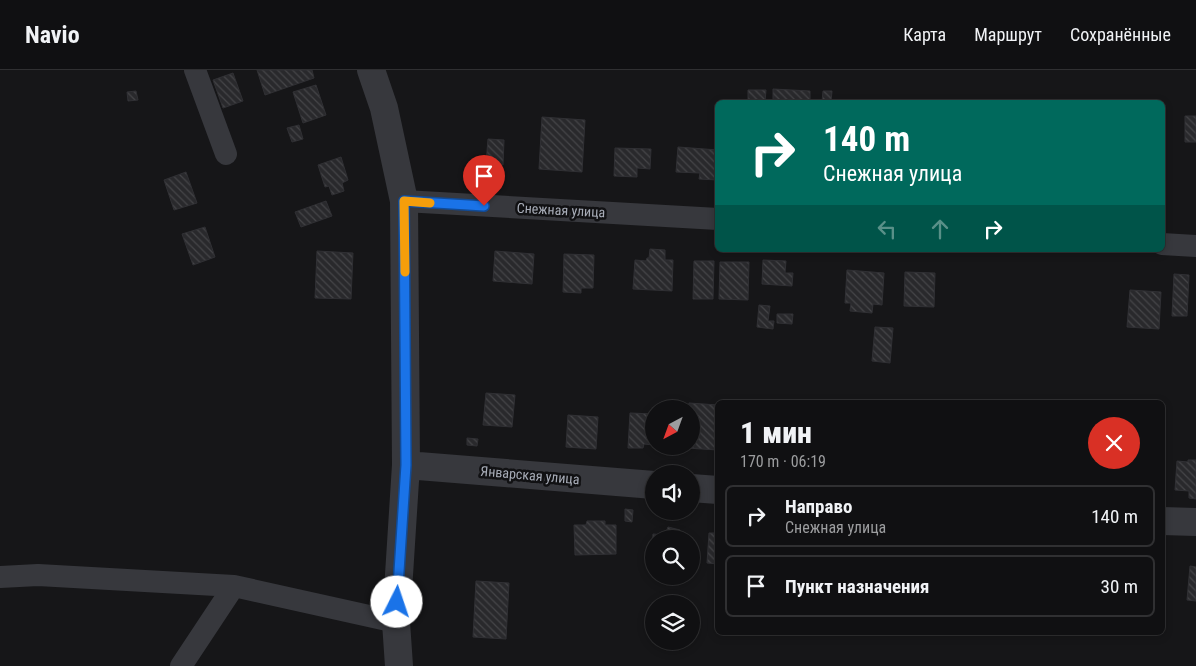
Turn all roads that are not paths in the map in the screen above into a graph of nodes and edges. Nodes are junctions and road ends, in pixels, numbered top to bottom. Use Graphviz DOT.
graph roads {
  1 [pos="195,70"];
  2 [pos="372,70"];
  3 [pos="226,154"];
  4 [pos="404,201"];
  5 [pos="715,219"];
  6 [pos="1165,244"];
  7 [pos="1196,246"];
  8 [pos="406,465"];
  9 [pos="645,484"];
  10 [pos="700,489"];
  11 [pos="715,490"];
  12 [pos="1165,520"];
  13 [pos="1196,522"];
  14 [pos="0,577"];
  15 [pos="234,586"];
  16 [pos="396,622"];
  17 [pos="182,666"];
  18 [pos="399,666"];
  1 -- 3 [label="street"];
  2 -- 4 [label="street"];
  4 -- 5 [label="street, Снежная улица"];
  4 -- 8 [label="street"];
  6 -- 7 [label="street"];
  8 -- 9 [label="street, Январская улица"];
  8 -- 16 [label="street"];
  10 -- 11 [label="street"];
  12 -- 13 [label="street"];
  14 -- 15 [label="street"];
  15 -- 16 [label="street"];
  15 -- 17 [label="street"];
  16 -- 18 [label="street"];
}
